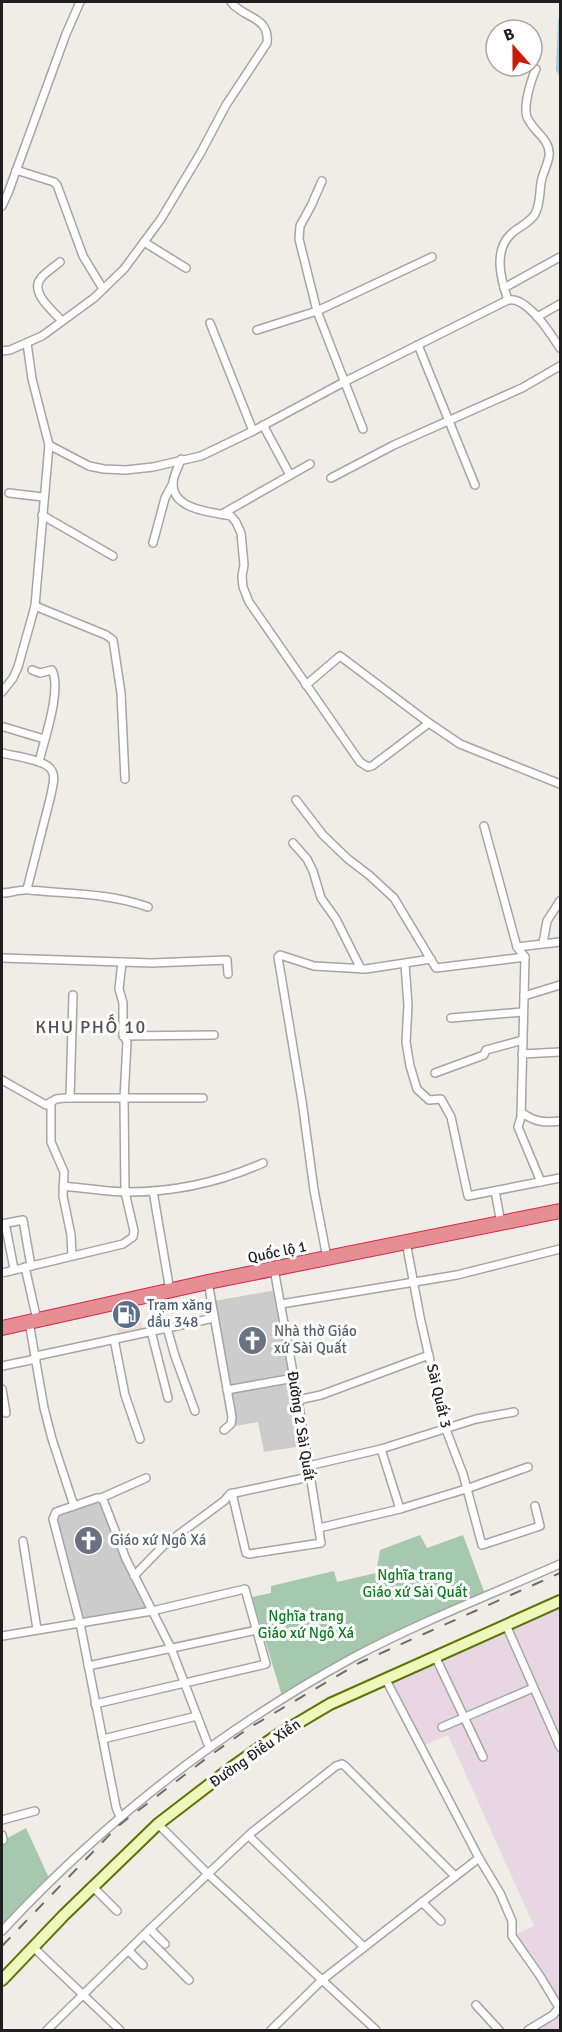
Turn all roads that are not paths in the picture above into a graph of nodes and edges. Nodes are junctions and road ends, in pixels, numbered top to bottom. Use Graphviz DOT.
graph roads {
  1 [pos="80,2"];
  2 [pos="231,2"];
  3 [pos="532,78"];
  4 [pos="16,170"];
  5 [pos="322,181"];
  6 [pos="2,206"];
  7 [pos="144,242"];
  8 [pos="432,257"];
  9 [pos="561,257"];
  10 [pos="60,262"];
  11 [pos="186,268"];
  12 [pos="504,288"];
  13 [pos="103,289"];
  14 [pos="508,300"];
  15 [pos="561,304"];
  16 [pos="317,311"];
  17 [pos="537,317"];
  18 [pos="62,321"];
  19 [pos="210,323"];
  20 [pos="257,330"];
  21 [pos="27,344"];
  22 [pos="418,345"];
  23 [pos="561,348"];
  24 [pos="2,351"];
  25 [pos="561,366"];
  26 [pos="344,382"];
  27 [pos="448,420"];
  28 [pos="263,425"];
  29 [pos="363,429"];
  30 [pos="253,431"];
  31 [pos="49,445"];
  32 [pos="181,459"];
  33 [pos="310,464"];
  34 [pos="290,475"];
  35 [pos="331,478"];
  36 [pos="173,483"];
  37 [pos="475,485"];
  38 [pos="9,493"];
  39 [pos="43,497"];
  40 [pos="222,514"];
  41 [pos="42,515"];
  42 [pos="153,543"];
  43 [pos="112,556"];
  44 [pos="36,606"];
  45 [pos="32,670"];
  46 [pos="306,685"];
  47 [pos="2,692"];
  48 [pos="429,723"];
  49 [pos="4,727"];
  50 [pos="44,739"];
  51 [pos="2,753"];
  52 [pos="39,762"];
  53 [pos="125,779"];
  54 [pos="561,784"];
  55 [pos="296,800"];
  56 [pos="484,826"];
  57 [pos="293,843"];
  58 [pos="27,889"];
  59 [pos="2,893"];
  60 [pos="561,902"];
  61 [pos="148,907"];
  62 [pos="561,942"];
  63 [pos="543,943"];
  64 [pos="517,947"];
  65 [pos="525,957"];
  66 [pos="2,958"];
  67 [pos="431,959"];
  68 [pos="122,962"];
  69 [pos="405,964"];
  70 [pos="361,969"];
  71 [pos="228,974"];
  72 [pos="561,985"];
  73 [pos="74,995"];
  74 [pos="524,996"];
  75 [pos="523,1012"];
  76 [pos="452,1018"];
  77 [pos="214,1035"];
  78 [pos="123,1036"];
  79 [pos="523,1041"];
  80 [pos="561,1052"];
  81 [pos="522,1054"];
  82 [pos="435,1073"];
  83 [pos="2,1080"];
  84 [pos="2,1087"];
  85 [pos="70,1098"];
  86 [pos="203,1098"];
  87 [pos="124,1099"];
  88 [pos="51,1102"];
  89 [pos="521,1112"];
  90 [pos="561,1121"];
  91 [pos="263,1163"];
  92 [pos="561,1178"];
  93 [pos="541,1182"];
  94 [pos="63,1186"];
  95 [pos="153,1191"];
  96 [pos="495,1191"];
  97 [pos="125,1192"];
  98 [pos="561,1211"];
  99 [pos="3,1222"];
  100 [pos="501,1223"];
  101 [pos="406,1242"];
  102 [pos="560,1250"];
  103 [pos="72,1255"];
  104 [pos="327,1258"];
  105 [pos="28,1267"];
  106 [pos="14,1269"];
  107 [pos="274,1269"];
  108 [pos="2,1273"];
  109 [pos="208,1282"];
  110 [pos="414,1283"];
  111 [pos="170,1291"];
  112 [pos="281,1304"];
  113 [pos="214,1318"];
  114 [pos="33,1321"];
  115 [pos="2,1328"];
  116 [pos="167,1328"];
  117 [pos="151,1331"];
  118 [pos="114,1339"];
  119 [pos="429,1355"];
  120 [pos="36,1357"];
  121 [pos="2,1366"];
  122 [pos="294,1378"];
  123 [pos="2,1389"];
  124 [pos="227,1389"];
  125 [pos="168,1398"];
  126 [pos="298,1400"];
  127 [pos="195,1411"];
  128 [pos="514,1412"];
  129 [pos="6,1413"];
  130 [pos="445,1427"];
  131 [pos="224,1430"];
  132 [pos="140,1439"];
  133 [pos="381,1449"];
  134 [pos="308,1466"];
  135 [pos="528,1467"];
  136 [pos="309,1477"];
  137 [pos="146,1478"];
  138 [pos="466,1489"];
  139 [pos="232,1493"];
  140 [pos="101,1498"];
  141 [pos="74,1506"];
  142 [pos="535,1506"];
  143 [pos="400,1509"];
  144 [pos="319,1528"];
  145 [pos="23,1541"];
  146 [pos="561,1564"];
  147 [pos="134,1576"];
  148 [pos="561,1601"];
  149 [pos="152,1611"];
  150 [pos="80,1623"];
  151 [pos="506,1625"];
  152 [pos="37,1629"];
  153 [pos="257,1630"];
  154 [pos="2,1636"];
  155 [pos="171,1648"];
  156 [pos="435,1656"];
  157 [pos="88,1666"];
  158 [pos="385,1678"];
  159 [pos="184,1683"];
  160 [pos="533,1688"];
  161 [pos="95,1704"];
  162 [pos="197,1716"];
  163 [pos="464,1717"];
  164 [pos="442,1727"];
  165 [pos="103,1739"];
  166 [pos="209,1747"];
  167 [pos="561,1747"];
  168 [pos="483,1756"];
  169 [pos="35,1811"];
  170 [pos="120,1817"];
  171 [pos="2,1820"];
  172 [pos="158,1824"];
  173 [pos="249,1836"];
  174 [pos="479,1858"];
  175 [pos="208,1874"];
  176 [pos="455,1876"];
  177 [pos="92,1886"];
  178 [pos="422,1902"];
  179 [pos="117,1911"];
  180 [pos="441,1921"];
  181 [pos="150,1929"];
  182 [pos="2,1931"];
  183 [pos="144,1935"];
  184 [pos="165,1944"];
  185 [pos="33,1947"];
  186 [pos="364,1947"];
  187 [pos="129,1951"];
  188 [pos="143,1965"];
  189 [pos="2,1980"];
  190 [pos="189,1980"];
  191 [pos="322,1980"];
  192 [pos="83,1994"];
  193 [pos="476,2005"];
  194 [pos="47,2031"];
  195 [pos="120,2031"];
  196 [pos="271,2031"];
  197 [pos="376,2031"];
  198 [pos="499,2031"];
  199 [pos="528,2031"];
  1 -- 4 [label="street"];
  2 -- 7 [label="street"];
  3 -- 12 [label="street"];
  4 -- 6 [label="street"];
  4 -- 13 [label="street"];
  5 -- 16 [label="street"];
  7 -- 11 [label="street"];
  7 -- 13 [label="street"];
  8 -- 16 [label="street"];
  9 -- 12 [label="street"];
  10 -- 18 [label="street"];
  12 -- 14 [label="street"];
  13 -- 18 [label="street"];
  14 -- 17 [label="street"];
  14 -- 22 [label="street"];
  15 -- 17 [label="street"];
  16 -- 20 [label="street"];
  16 -- 26 [label="street"];
  17 -- 23 [label="street"];
  18 -- 21 [label="street"];
  19 -- 30 [label="street"];
  21 -- 24 [label="street"];
  21 -- 31 [label="street"];
  22 -- 26 [label="street"];
  22 -- 27 [label="street"];
  25 -- 27 [label="street"];
  26 -- 28 [label="street"];
  26 -- 29 [label="street"];
  27 -- 35 [label="street"];
  27 -- 37 [label="street"];
  28 -- 30 [label="street"];
  28 -- 34 [label="street"];
  30 -- 32 [label="street"];
  31 -- 32 [label="street"];
  31 -- 39 [label="street"];
  32 -- 36 [label="street"];
  33 -- 34 [label="street"];
  34 -- 40 [label="street"];
  36 -- 40 [label="street"];
  36 -- 42 [label="street"];
  38 -- 39 [label="street"];
  39 -- 41 [label="street"];
  40 -- 46 [label="street"];
  41 -- 43 [label="street"];
  41 -- 44 [label="street"];
  44 -- 47 [label="street"];
  44 -- 53 [label="street"];
  45 -- 50 [label="street"];
  46 -- 48 [label="street"];
  46 -- 48 [label="street"];
  48 -- 54 [label="street"];
  49 -- 50 [label="street"];
  50 -- 52 [label="street"];
  51 -- 52 [label="street"];
  52 -- 58 [label="street"];
  55 -- 67 [label="street"];
  56 -- 64 [label="street"];
  57 -- 70 [label="street"];
  58 -- 59 [label="street"];
  58 -- 61 [label="street"];
  60 -- 63 [label="street"];
  62 -- 63 [label="street"];
  63 -- 64 [label="street"];
  64 -- 65 [label="street"];
  65 -- 67 [label="street"];
  65 -- 74 [label="street"];
  66 -- 68 [label="street"];
  67 -- 69 [label="street"];
  68 -- 71 [label="street"];
  68 -- 78 [label="street"];
  69 -- 70 [label="street"];
  69 -- 96 [label="street"];
  70 -- 104 [label="street"];
  72 -- 74 [label="street"];
  73 -- 85 [label="street"];
  74 -- 75 [label="street"];
  75 -- 76 [label="street"];
  75 -- 79 [label="street"];
  77 -- 78 [label="street"];
  78 -- 87 [label="street"];
  79 -- 81 [label="street"];
  79 -- 82 [label="street"];
  80 -- 81 [label="street"];
  81 -- 89 [label="street"];
  83 -- 84 [label="street"];
  83 -- 88 [label="street"];
  85 -- 87 [label="street"];
  85 -- 88 [label="street"];
  86 -- 87 [label="street"];
  87 -- 97 [label="street"];
  88 -- 94 [label="street"];
  89 -- 90 [label="street"];
  89 -- 93 [label="street"];
  91 -- 95 [label="street"];
  92 -- 93 [label="street"];
  93 -- 96 [label="street"];
  94 -- 97 [label="street"];
  94 -- 103 [label="street"];
  95 -- 97 [label="street"];
  95 -- 111 [label="street"];
  96 -- 100 [label="street"];
  97 -- 103 [label="street"];
  98 -- 100 [label="highway, Quốc lộ 1"];
  99 -- 105 [label="street"];
  99 -- 106 [label="street"];
  100 -- 101 [label="highway, Quốc lộ 1"];
  101 -- 104 [label="highway, Quốc lộ 1"];
  101 -- 110 [label="street, Sài Quất 3"];
  102 -- 110 [label="street"];
  103 -- 105 [label="street"];
  104 -- 107 [label="highway, Quốc lộ 1"];
  105 -- 106 [label="street"];
  105 -- 114 [label="street"];
  106 -- 108 [label="street"];
  107 -- 109 [label="highway, Quốc lộ 1"];
  107 -- 112 [label="street, Đường 2 Sài Quất"];
  109 -- 111 [label="highway, Quốc lộ 1"];
  109 -- 113 [label="street"];
  110 -- 112 [label="street"];
  110 -- 119 [label="street, Sài Quất 3"];
  111 -- 114 [label="highway, Quốc lộ 1"];
  112 -- 122 [label="street, Đường 2 Sài Quất"];
  113 -- 116 [label="street"];
  113 -- 124 [label="street"];
  114 -- 115 [label="highway, Quốc lộ 1"];
  114 -- 120 [label="street"];
  116 -- 117 [label="street"];
  116 -- 127 [label="street"];
  117 -- 118 [label="street"];
  117 -- 125 [label="street"];
  118 -- 120 [label="street"];
  118 -- 132 [label="street"];
  119 -- 126 [label="street"];
  119 -- 130 [label="street, Sài Quất 3"];
  120 -- 121 [label="street"];
  120 -- 141 [label="street"];
  122 -- 124 [label="street"];
  122 -- 126 [label="street, Đường 2 Sài Quất"];
  123 -- 129 [label="street"];
  124 -- 131 [label="street"];
  126 -- 134 [label="street, Đường 2 Sài Quất"];
  128 -- 130 [label="street"];
  130 -- 133 [label="street"];
  130 -- 138 [label="street, Sài Quất 3"];
  133 -- 134 [label="street"];
  133 -- 143 [label="street"];
  134 -- 136 [label="street, Đường 2 Sài Quất"];
  135 -- 138 [label="street"];
  136 -- 139 [label="street"];
  136 -- 144 [label="street, Đường 2 Sài Quất"];
  137 -- 140 [label="street"];
  138 -- 142 [label="street, Sài Quất 3"];
  138 -- 143 [label="street"];
  139 -- 144 [label="street, Đường 2 Sài Quất"];
  139 -- 147 [label="street"];
  140 -- 141 [label="street"];
  140 -- 147 [label="street"];
  141 -- 150 [label="street"];
  143 -- 144 [label="street"];
  145 -- 152 [label="street"];
  146 -- 166 [label="street"];
  147 -- 149 [label="street"];
  148 -- 151 [label="street, Đường Điều Xiển"];
  149 -- 150 [label="street"];
  149 -- 153 [label="street"];
  149 -- 155 [label="street"];
  150 -- 152 [label="street"];
  150 -- 157 [label="street"];
  151 -- 156 [label="street, Đường Điều Xiển"];
  151 -- 160 [label="street"];
  152 -- 154 [label="street"];
  153 -- 155 [label="street"];
  153 -- 159 [label="street"];
  155 -- 157 [label="street"];
  155 -- 159 [label="street"];
  156 -- 158 [label="street, Đường Điều Xiển"];
  156 -- 163 [label="street"];
  157 -- 161 [label="street"];
  158 -- 172 [label="street, Đường Điều Xiển"];
  158 -- 174 [label="street"];
  159 -- 161 [label="street"];
  159 -- 162 [label="street"];
  160 -- 163 [label="street"];
  160 -- 167 [label="street"];
  161 -- 165 [label="street"];
  162 -- 165 [label="street"];
  162 -- 166 [label="street"];
  163 -- 164 [label="street"];
  163 -- 168 [label="street"];
  165 -- 170 [label="street"];
  166 -- 170 [label="street"];
  169 -- 171 [label="street"];
  170 -- 182 [label="street"];
  172 -- 175 [label="street"];
  172 -- 177 [label="street, Đường Điều Xiển"];
  173 -- 175 [label="street"];
  173 -- 176 [label="street"];
  173 -- 186 [label="street"];
  174 -- 176 [label="street"];
  174 -- 199 [label="street"];
  175 -- 181 [label="street"];
  175 -- 191 [label="street"];
  176 -- 178 [label="street"];
  177 -- 179 [label="street"];
  177 -- 185 [label="street, Đường Điều Xiển"];
  178 -- 180 [label="street"];
  178 -- 186 [label="street"];
  181 -- 183 [label="street"];
  181 -- 184 [label="street"];
  183 -- 187 [label="street"];
  183 -- 190 [label="street"];
  185 -- 189 [label="street, Đường Điều Xiển"];
  185 -- 192 [label="street"];
  186 -- 191 [label="street"];
  187 -- 188 [label="street"];
  187 -- 192 [label="street"];
  191 -- 196 [label="street"];
  191 -- 197 [label="street"];
  192 -- 194 [label="street"];
  192 -- 195 [label="street"];
  193 -- 198 [label="street"];
}
